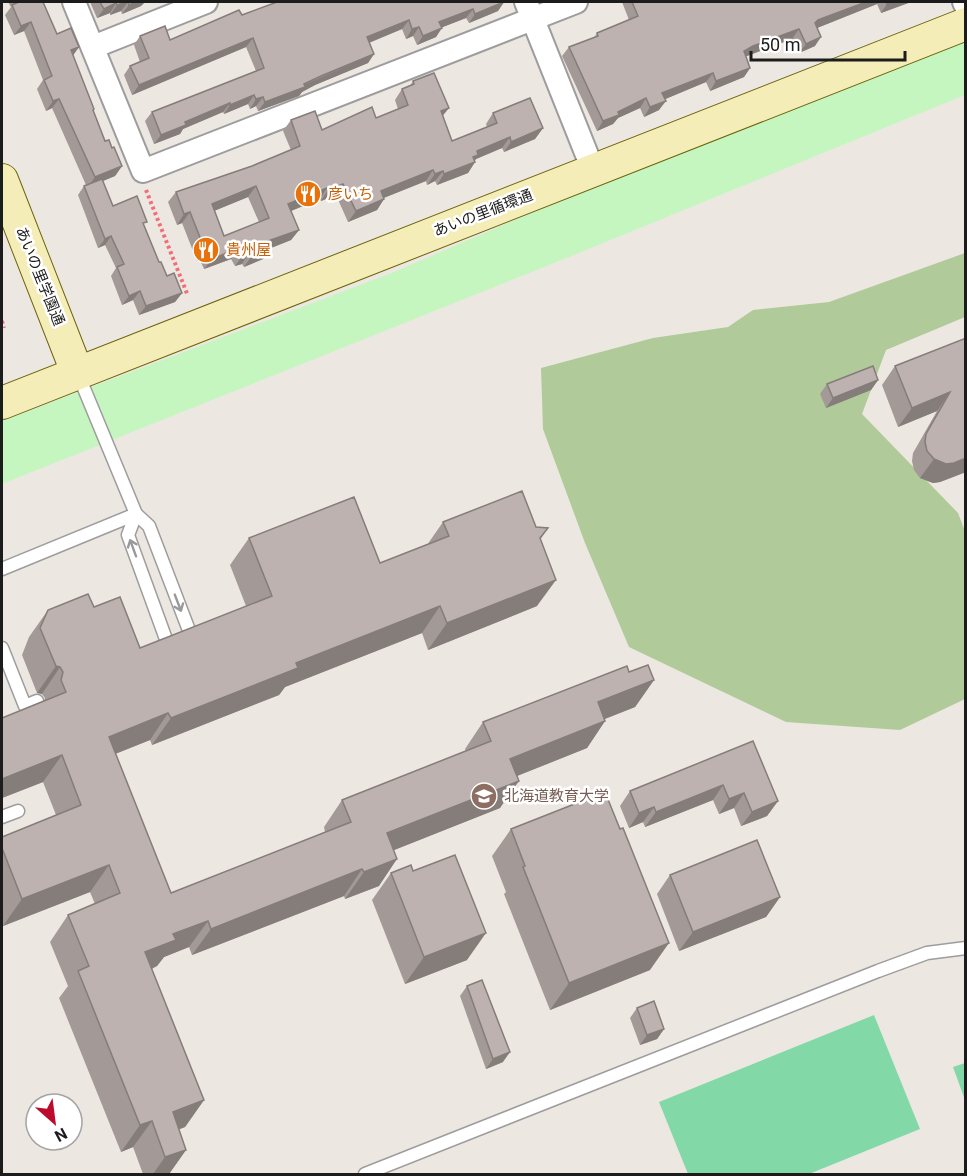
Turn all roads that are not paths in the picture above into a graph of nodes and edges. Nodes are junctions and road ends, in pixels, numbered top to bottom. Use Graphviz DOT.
graph roads {
  1 [pos="74,2"];
  2 [pos="206,2"];
  3 [pos="576,2"];
  4 [pos="964,2"];
  5 [pos="966,6"];
  6 [pos="529,10"];
  7 [pos="966,24"];
  8 [pos="93,47"];
  9 [pos="593,170"];
  10 [pos="2,180"];
  11 [pos="77,372"];
  12 [pos="2,403"];
  13 [pos="136,514"];
  14 [pos="2,569"];
  15 [pos="168,577"];
  16 [pos="147,585"];
  17 [pos="205,627"];
  18 [pos="190,633"];
  19 [pos="2,648"];
  20 [pos="37,701"];
  21 [pos="18,811"];
  22 [pos="2,817"];
  23 [pos="966,948"];
  24 [pos="364,1174"];
  1 -- 8 [label="street"];
  2 -- 8 [label="street"];
  3 -- 6 [label="street"];
  4 -- 5 [label="street"];
  6 -- 8 [label="street"];
  6 -- 9 [label="street"];
  7 -- 9 [label="street, あいの里循環通"];
  9 -- 11 [label="street, あいの里循環通"];
  10 -- 11 [label="street, あいの里学園通"];
  11 -- 12 [label="street, あいの里循環通"];
  11 -- 13 [label="lane"];
  13 -- 14 [label="lane"];
  13 -- 15 [label="lane"];
  16 -- 13 [label="lane, one-way"];
  15 -- 16 [label="lane"];
  15 -- 18 [label="lane, one-way"];
  16 -- 18 [label="lane"];
  17 -- 18 [label="lane"];
  19 -- 20 [label="lane"];
  21 -- 22 [label="lane"];
  23 -- 24 [label="lane"];
}
